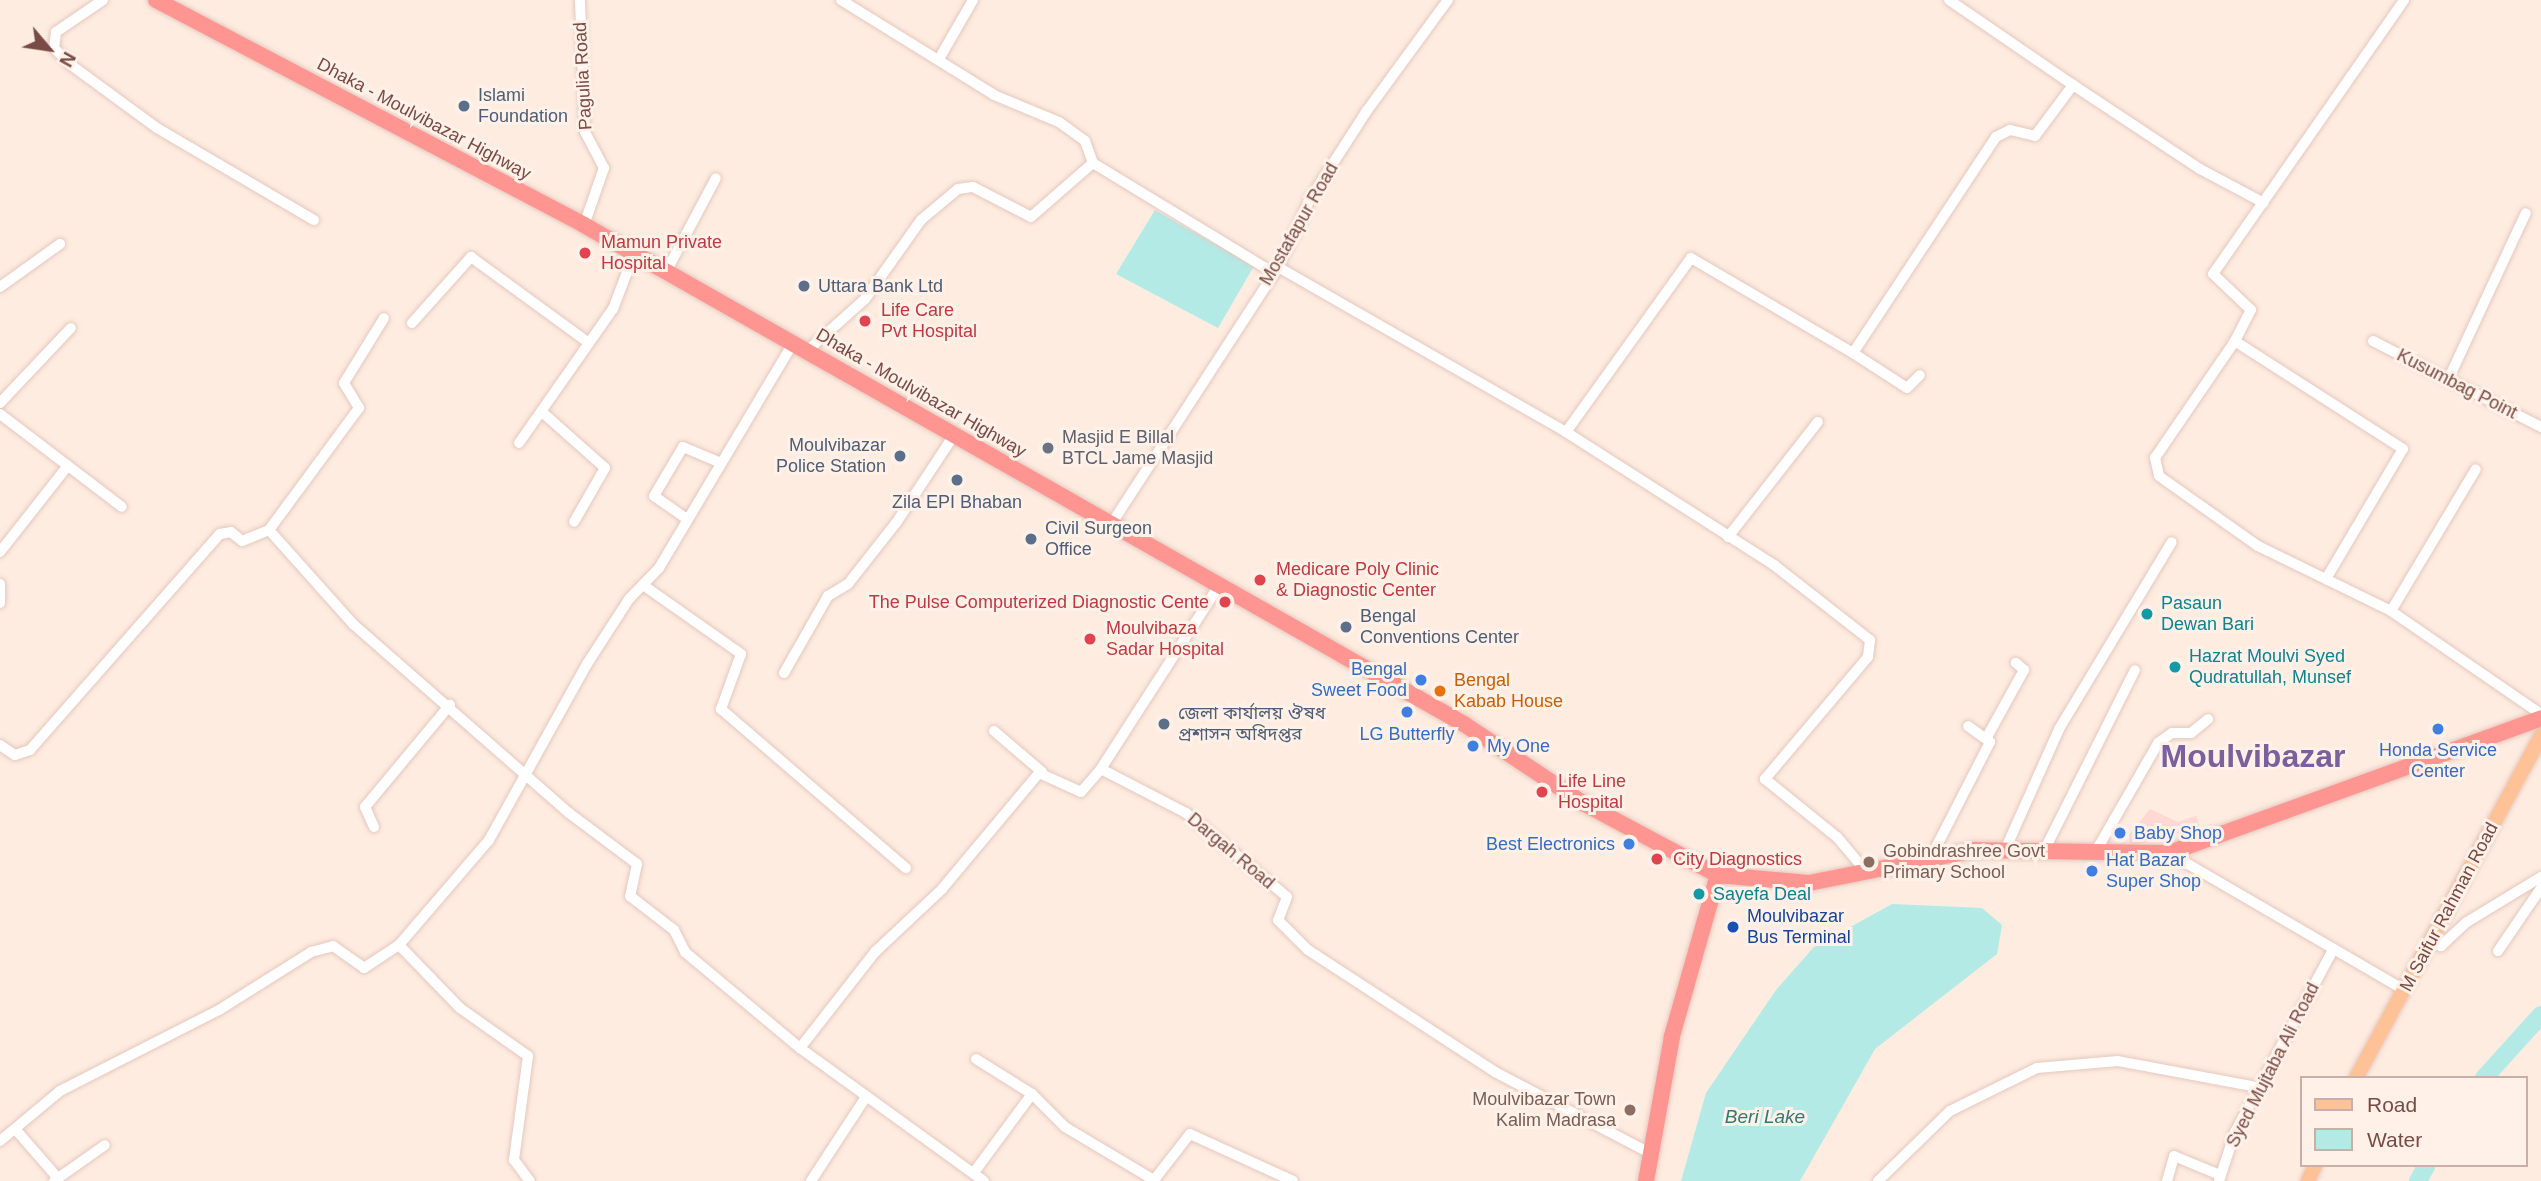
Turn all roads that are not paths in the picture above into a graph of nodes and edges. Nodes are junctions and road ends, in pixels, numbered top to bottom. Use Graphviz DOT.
graph roads {
  1 [pos="103,0"];
  2 [pos="156,0"];
  3 [pos="580,0"];
  4 [pos="841,0"];
  5 [pos="973,0"];
  6 [pos="1448,0"];
  7 [pos="1948,0"];
  8 [pos="2404,0"];
  9 [pos="939,59"];
  10 [pos="2073,85"];
  11 [pos="1093,163"];
  12 [pos="716,178"];
  13 [pos="2264,203"];
  14 [pos="2526,213"];
  15 [pos="314,220"];
  16 [pos="584,225"];
  17 [pos="60,244"];
  18 [pos="634,254"];
  19 [pos="1276,270"];
  20 [pos="666,272"];
  21 [pos="0,287"];
  22 [pos="384,318"];
  23 [pos="412,323"];
  24 [pos="71,328"];
  25 [pos="2235,341"];
  26 [pos="2373,341"];
  27 [pos="589,343"];
  28 [pos="800,347"];
  29 [pos="1853,353"];
  30 [pos="1920,375"];
  31 [pos="2448,380"];
  32 [pos="0,403"];
  33 [pos="542,412"];
  34 [pos="0,414"];
  35 [pos="1818,422"];
  36 [pos="2541,427"];
  37 [pos="1566,432"];
  38 [pos="954,435"];
  39 [pos="519,443"];
  40 [pos="721,463"];
  41 [pos="67,467"];
  42 [pos="2476,469"];
  43 [pos="122,507"];
  44 [pos="687,519"];
  45 [pos="574,522"];
  46 [pos="1112,523"];
  47 [pos="269,530"];
  48 [pos="1728,537"];
  49 [pos="2172,542"];
  50 [pos="0,552"];
  51 [pos="2326,579"];
  52 [pos="0,584"];
  53 [pos="1220,584"];
  54 [pos="643,585"];
  55 [pos="0,603"];
  56 [pos="2390,611"];
  57 [pos="2016,663"];
  58 [pos="2135,670"];
  59 [pos="784,673"];
  60 [pos="450,705"];
  61 [pos="2541,716"];
  62 [pos="2207,719"];
  63 [pos="1968,726"];
  64 [pos="994,731"];
  65 [pos="2541,736"];
  66 [pos="1987,737"];
  67 [pos="0,745"];
  68 [pos="1101,769"];
  69 [pos="1042,772"];
  70 [pos="526,774"];
  71 [pos="374,827"];
  72 [pos="2045,849"];
  73 [pos="2005,850"];
  74 [pos="2095,851"];
  75 [pos="2169,853"];
  76 [pos="1932,855"];
  77 [pos="906,868"];
  78 [pos="1863,868"];
  79 [pos="1718,874"];
  80 [pos="2541,877"];
  81 [pos="2541,888"];
  82 [pos="2431,940"];
  83 [pos="399,946"];
  84 [pos="2333,950"];
  85 [pos="2498,951"];
  86 [pos="2404,990"];
  87 [pos="800,1048"];
  88 [pos="976,1059"];
  89 [pos="2357,1076"];
  90 [pos="2258,1087"];
  91 [pos="1032,1094"];
  92 [pos="866,1097"];
  93 [pos="16,1130"];
  94 [pos="0,1142"];
  95 [pos="105,1145"];
  96 [pos="1650,1153"];
  97 [pos="975,1171"];
  98 [pos="2219,1178"];
  99 [pos="56,1179"];
  100 [pos="530,1181"];
  101 [pos="811,1181"];
  102 [pos="984,1181"];
  103 [pos="1293,1181"];
  104 [pos="1646,1181"];
  105 [pos="1878,1181"];
  106 [pos="2167,1181"];
  1 -- 15 [label="street"];
  2 -- 16 [label="highway, Dhaka - Moulvibazar Highway"];
  3 -- 16 [label="street, Pagulia Road"];
  4 -- 9 [label="street"];
  5 -- 9 [label="street"];
  6 -- 19 [label="street, Mostafapur Road"];
  7 -- 10 [label="street"];
  8 -- 13 [label="street"];
  9 -- 11 [label="street"];
  10 -- 13 [label="street"];
  10 -- 29 [label="street"];
  11 -- 19 [label="street"];
  11 -- 28 [label="street"];
  12 -- 20 [label="street"];
  13 -- 25 [label="street"];
  14 -- 31 [label="street"];
  16 -- 18 [label="highway, Dhaka - Moulvibazar Highway"];
  17 -- 21 [label="street"];
  18 -- 20 [label="highway, Dhaka - Moulvibazar Highway"];
  18 -- 27 [label="street"];
  19 -- 37 [label="street"];
  19 -- 46 [label="street, Mostafapur Road"];
  20 -- 28 [label="highway, Dhaka - Moulvibazar Highway"];
  22 -- 47 [label="street"];
  23 -- 27 [label="street"];
  24 -- 32 [label="street"];
  25 -- 51 [label="street"];
  25 -- 51 [label="street"];
  26 -- 31 [label="street, Kusumbag Point"];
  27 -- 33 [label="street"];
  28 -- 38 [label="highway, Dhaka - Moulvibazar Highway"];
  28 -- 40 [label="street"];
  29 -- 30 [label="street"];
  29 -- 37 [label="street"];
  31 -- 36 [label="street, Kusumbag Point"];
  33 -- 39 [label="street"];
  33 -- 45 [label="street"];
  34 -- 41 [label="street"];
  35 -- 48 [label="street"];
  37 -- 48 [label="street"];
  38 -- 46 [label="highway, Dhaka - Moulvibazar Highway"];
  38 -- 59 [label="street"];
  40 -- 44 [label="street"];
  40 -- 44 [label="street"];
  41 -- 43 [label="street"];
  41 -- 50 [label="street"];
  42 -- 56 [label="street"];
  44 -- 54 [label="street"];
  46 -- 53 [label="highway, Dhaka - Moulvibazar Highway"];
  47 -- 60 [label="street"];
  47 -- 67 [label="street"];
  48 -- 78 [label="street"];
  49 -- 73 [label="street"];
  51 -- 56 [label="street"];
  52 -- 55 [label="street"];
  53 -- 68 [label="street"];
  53 -- 79 [label="highway, Dhaka - Moulvibazar Highway"];
  54 -- 70 [label="street"];
  54 -- 77 [label="street"];
  56 -- 61 [label="street"];
  57 -- 66 [label="street"];
  58 -- 72 [label="street"];
  60 -- 70 [label="street"];
  60 -- 71 [label="street"];
  61 -- 75 [label="highway, Dhaka - Moulvibazar Highway"];
  62 -- 74 [label="street"];
  63 -- 66 [label="street"];
  64 -- 69 [label="street"];
  65 -- 82 [label="main road, M Saifur Rahman Road"];
  66 -- 76 [label="street"];
  68 -- 69 [label="street"];
  68 -- 96 [label="street, Dargah Road"];
  69 -- 87 [label="street"];
  70 -- 83 [label="street"];
  70 -- 87 [label="street"];
  72 -- 73 [label="highway, Dhaka - Moulvibazar Highway"];
  72 -- 74 [label="highway, Dhaka - Moulvibazar Highway"];
  73 -- 76 [label="highway, Dhaka - Moulvibazar Highway"];
  74 -- 75 [label="highway, Dhaka - Moulvibazar Highway"];
  75 -- 84 [label="street"];
  76 -- 78 [label="highway, Dhaka - Moulvibazar Highway"];
  78 -- 79 [label="highway, Dhaka - Moulvibazar Highway"];
  79 -- 96 [label="highway"];
  80 -- 82 [label="street"];
  81 -- 85 [label="street"];
  82 -- 86 [label="main road, M Saifur Rahman Road"];
  83 -- 93 [label="street"];
  83 -- 100 [label="street"];
  84 -- 86 [label="street"];
  84 -- 90 [label="street, Syed Mujtaba Ali Road"];
  86 -- 89 [label="main road, M Saifur Rahman Road"];
  87 -- 92 [label="street"];
  88 -- 91 [label="street"];
  90 -- 98 [label="street, Syed Mujtaba Ali Road"];
  90 -- 105 [label="street"];
  91 -- 97 [label="street"];
  91 -- 103 [label="street"];
  92 -- 97 [label="street"];
  92 -- 101 [label="street"];
  93 -- 94 [label="street"];
  93 -- 99 [label="street"];
  95 -- 99 [label="street"];
  96 -- 104 [label="highway"];
  97 -- 102 [label="street"];
  98 -- 106 [label="street"];
}
